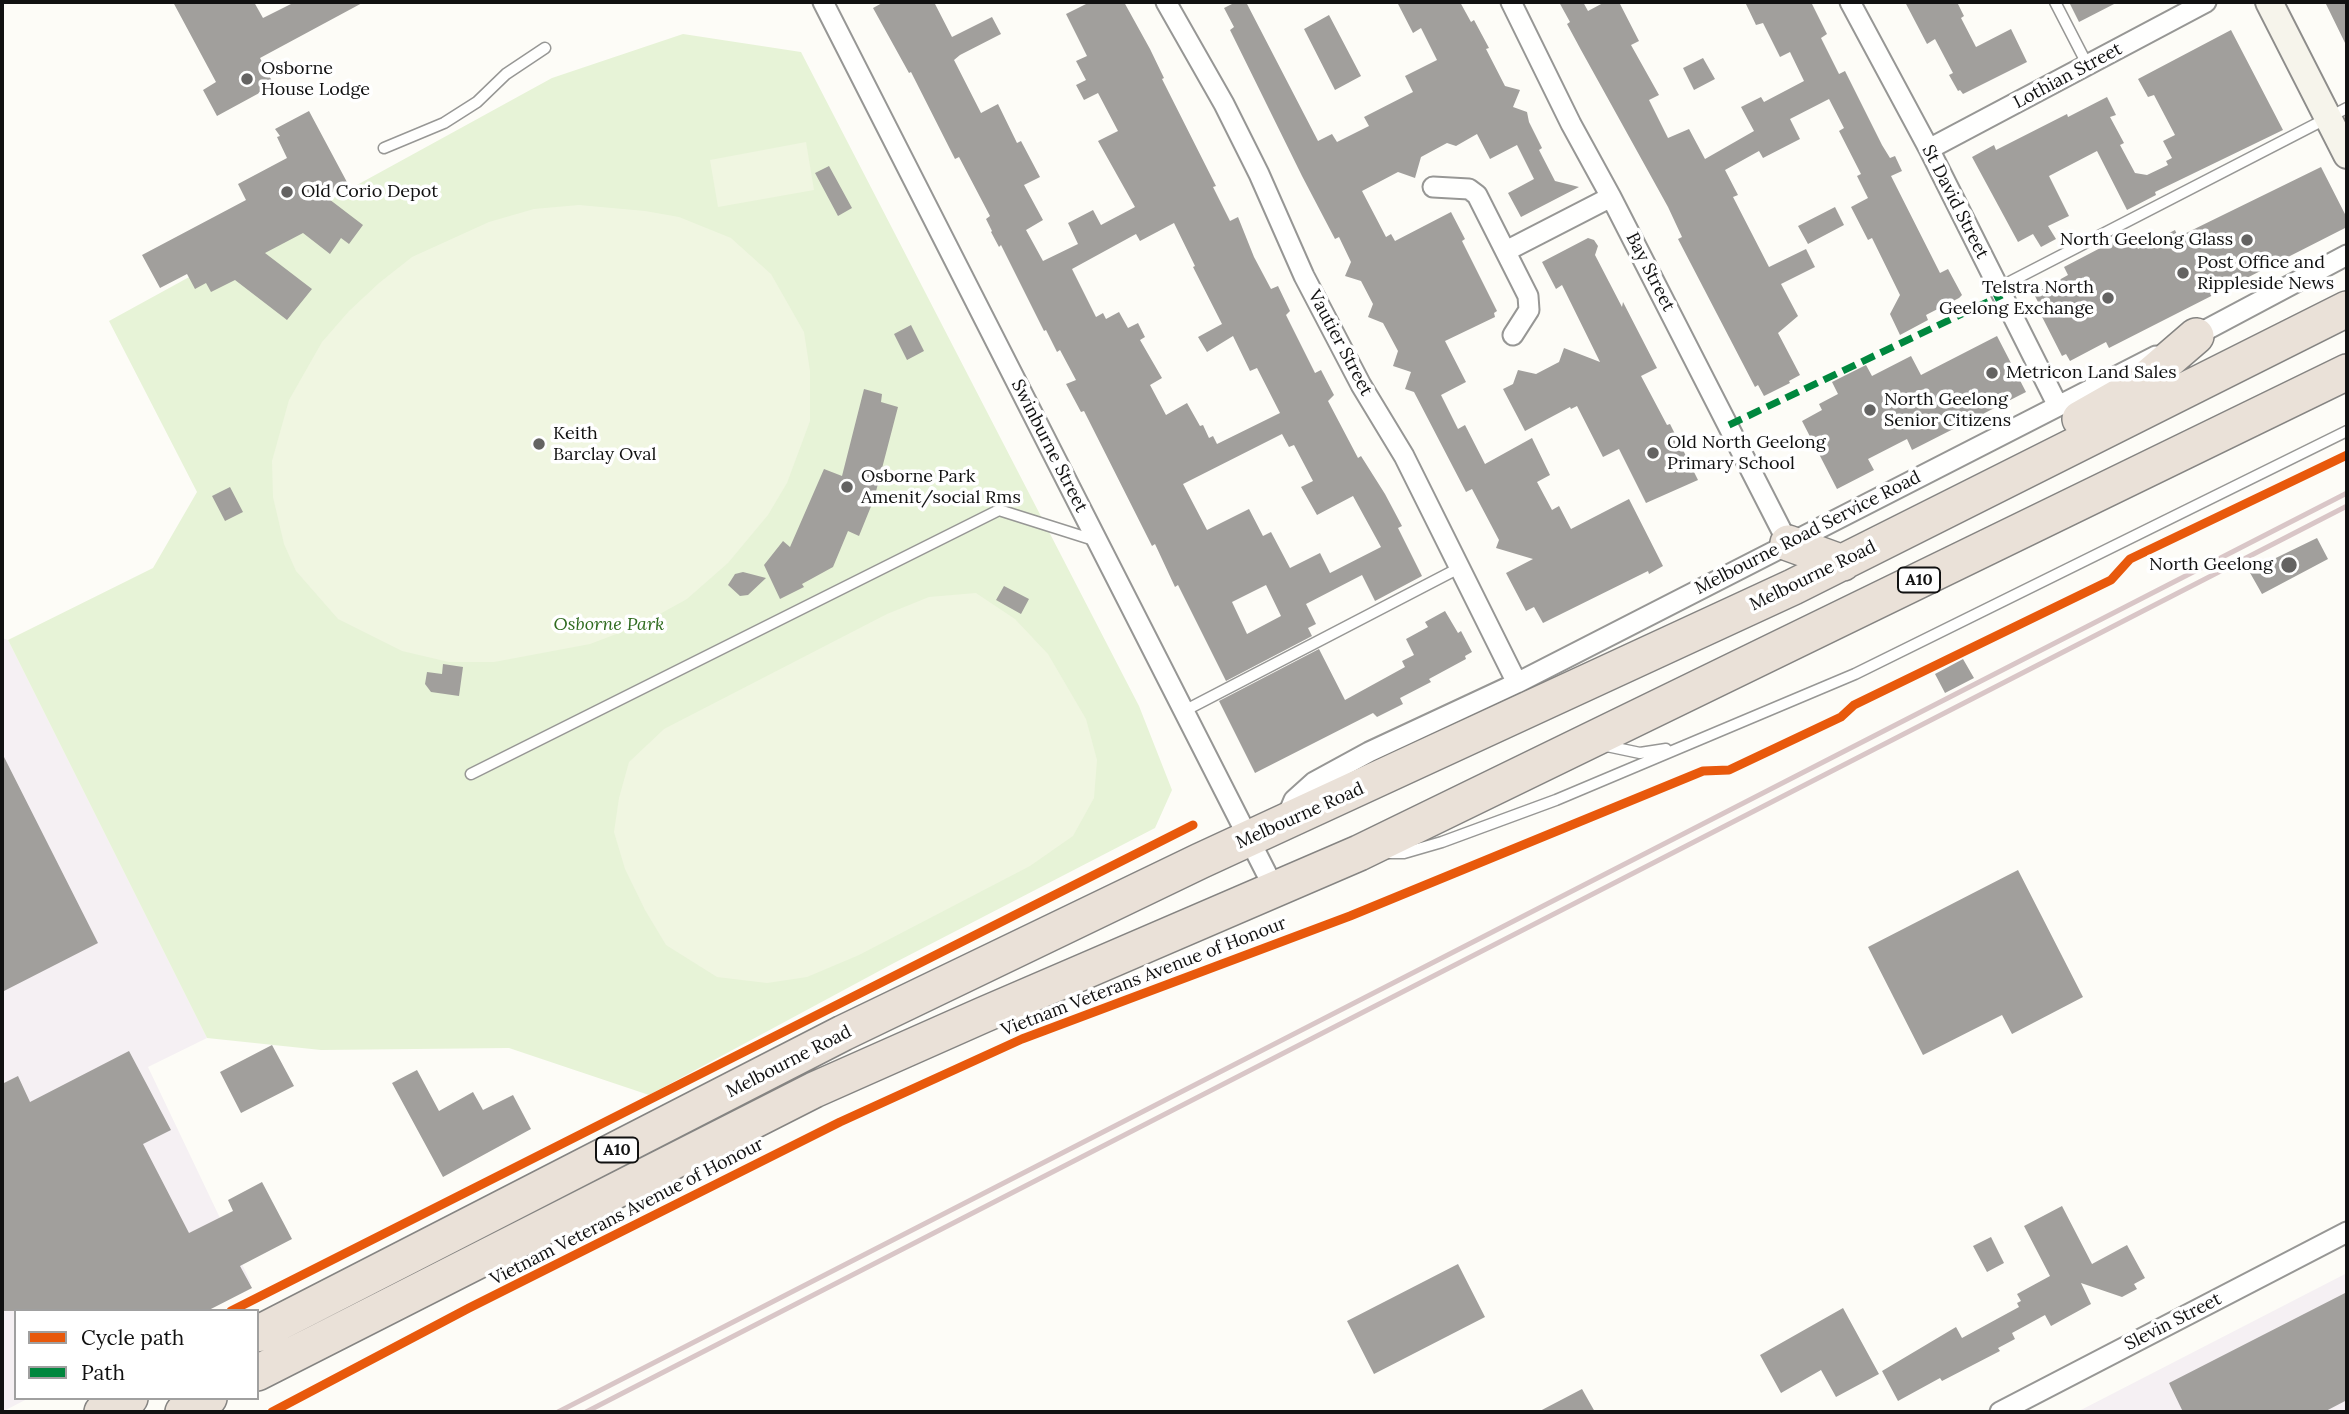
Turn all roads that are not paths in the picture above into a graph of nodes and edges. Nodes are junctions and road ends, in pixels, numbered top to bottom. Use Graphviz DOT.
graph roads {
  1 [pos="823,2"];
  2 [pos="1166,2"];
  3 [pos="1511,2"];
  4 [pos="1850,2"];
  5 [pos="2055,2"];
  6 [pos="2206,2"];
  7 [pos="2269,2"];
  8 [pos="545,48"];
  9 [pos="2088,66"];
  10 [pos="2338,113"];
  11 [pos="384,148"];
  12 [pos="1929,149"];
  13 [pos="2347,155"];
  14 [pos="1433,187"];
  15 [pos="1611,197"];
  16 [pos="1506,251"];
  17 [pos="2347,255"];
  18 [pos="1998,288"];
  19 [pos="2347,309"];
  20 [pos="1513,335"];
  21 [pos="2196,336"];
  22 [pos="2347,372"];
  23 [pos="2057,404"];
  24 [pos="2347,430"];
  25 [pos="2008,536"];
  26 [pos="1097,542"];
  27 [pos="1884,542"];
  28 [pos="1788,543"];
  29 [pos="1843,563"];
  30 [pos="1461,567"];
  31 [pos="1793,587"];
  32 [pos="1517,682"];
  33 [pos="1184,711"];
  34 [pos="1590,741"];
  35 [pos="1687,744"];
  36 [pos="471,774"];
  37 [pos="1284,823"];
  38 [pos="1249,839"];
  39 [pos="1359,853"];
  40 [pos="1275,890"];
  41 [pos="2347,1232"];
  42 [pos="259,1333"];
  43 [pos="259,1372"];
  44 [pos="126,1400"];
  45 [pos="205,1400"];
  46 [pos="102,1412"];
  47 [pos="183,1412"];
  48 [pos="2000,1412"];
  1 -- 26 [label="street, Swinburne Street"];
  2 -- 30 [label="street, Vautier Street"];
  3 -- 15 [label="street, Bay Street"];
  4 -- 12 [label="street, St David Street"];
  5 -- 9 [label="lane"];
  6 -- 9 [label="street, Lothian Street"];
  7 -- 10 [label="street"];
  8 -- 11 [label="lane"];
  9 -- 12 [label="street, Lothian Street"];
  10 -- 13 [label="street"];
  10 -- 18 [label="lane"];
  12 -- 18 [label="street, St David Street"];
  14 -- 16 [label="street"];
  15 -- 16 [label="street"];
  15 -- 28 [label="street, Bay Street"];
  16 -- 20 [label="street"];
  17 -- 21 [label="street, Melbourne Road Service Road"];
  18 -- 23 [label="street, St David Street"];
  19 -- 27 [label="highway, Melbourne Road / A10"];
  21 -- 23 [label="street, Melbourne Road Service Road"];
  21 -- 27 [label="highway"];
  22 -- 25 [label="highway, Melbourne Road / A10"];
  23 -- 28 [label="street, Melbourne Road Service Road"];
  24 -- 35 [label="lane"];
  25 -- 31 [label="highway"];
  25 -- 34 [label="highway, Melbourne Road / A10"];
  26 -- 33 [label="street, Swinburne Street"];
  26 -- 36 [label="lane"];
  27 -- 29 [label="highway, Melbourne Road / A10"];
  28 -- 29 [label="highway"];
  28 -- 32 [label="street, Melbourne Road Service Road"];
  29 -- 31 [label="highway, Melbourne Road / A10"];
  30 -- 32 [label="street, Vautier Street"];
  30 -- 33 [label="lane"];
  31 -- 37 [label="highway, Melbourne Road / A10"];
  32 -- 37 [label="street, Melbourne Road Service Road"];
  33 -- 38 [label="street, Swinburne Street"];
  34 -- 35 [label="lane"];
  34 -- 39 [label="highway, Melbourne Road / A10"];
  35 -- 39 [label="lane"];
  37 -- 38 [label="highway, Melbourne Road / A10"];
  38 -- 40 [label="street, Swinburne Street"];
  38 -- 42 [label="highway, Melbourne Road / A10"];
  39 -- 40 [label="highway, Melbourne Road / A10"];
  40 -- 43 [label="highway, Melbourne Road / A10"];
  41 -- 48 [label="street, Slevin Street"];
  44 -- 46 [label="highway"];
  45 -- 47 [label="highway"];
}
